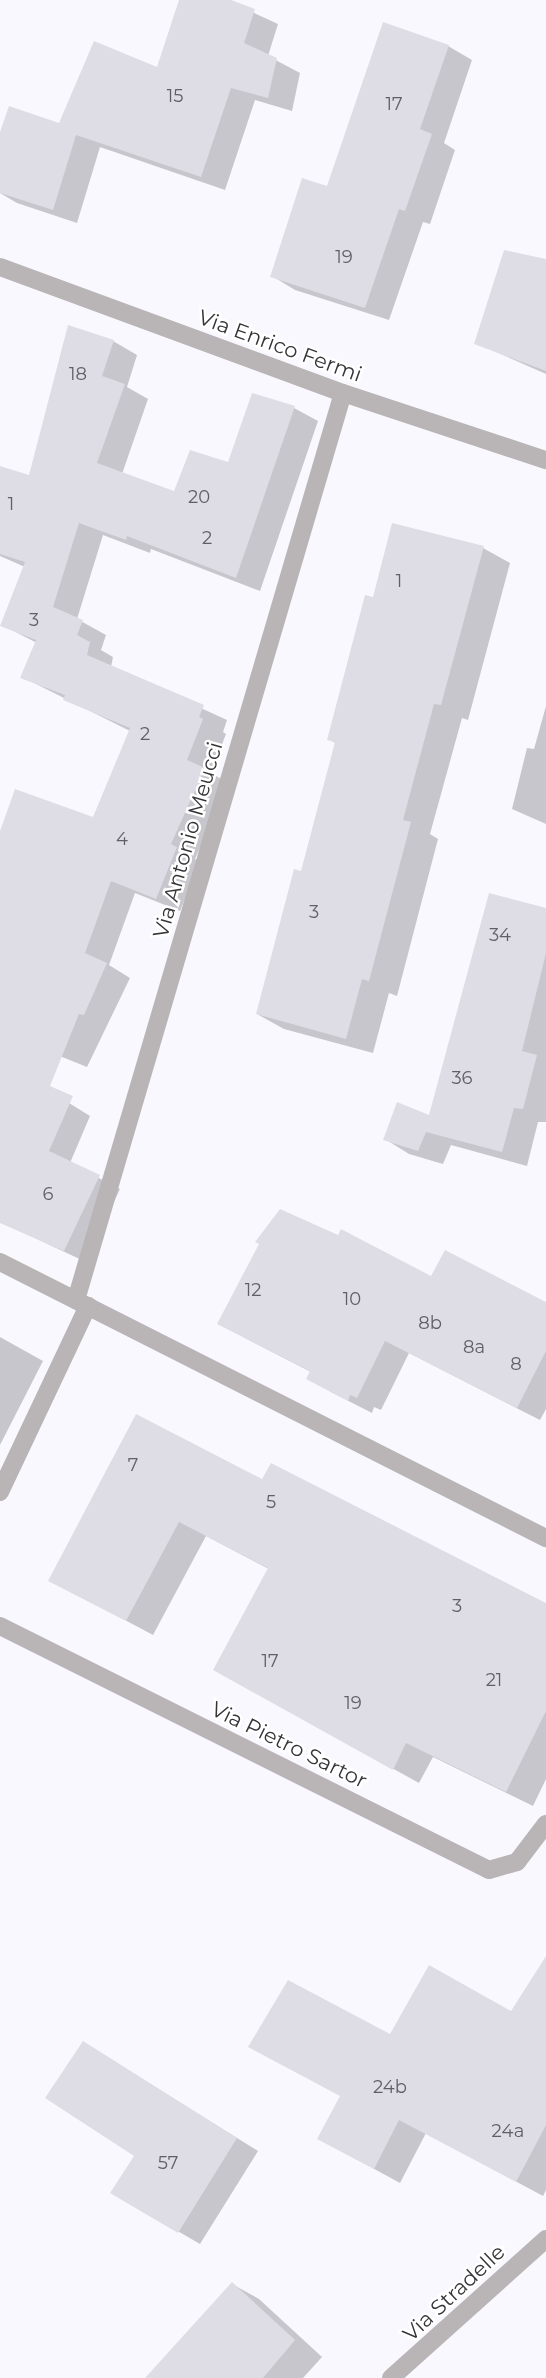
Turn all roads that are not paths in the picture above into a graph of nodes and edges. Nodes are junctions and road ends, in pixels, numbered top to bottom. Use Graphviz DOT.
graph roads {
  1 [pos="0,267"];
  2 [pos="343,393"];
  3 [pos="546,460"];
  4 [pos="0,1262"];
  5 [pos="82,1303"];
  6 [pos="0,1491"];
  7 [pos="546,1538"];
  8 [pos="0,1626"];
  9 [pos="546,1824"];
  10 [pos="546,2239"];
  11 [pos="391,2378"];
  1 -- 2 [label="street, Via Enrico Fermi"];
  2 -- 3 [label="street, Via Enrico Fermi"];
  2 -- 5 [label="street, Via Antonio Meucci"];
  4 -- 5 [label="street"];
  5 -- 6 [label="street"];
  5 -- 7 [label="street"];
  8 -- 9 [label="street, Via Pietro Sartor"];
  10 -- 11 [label="street, Via Stradelle"];
}
